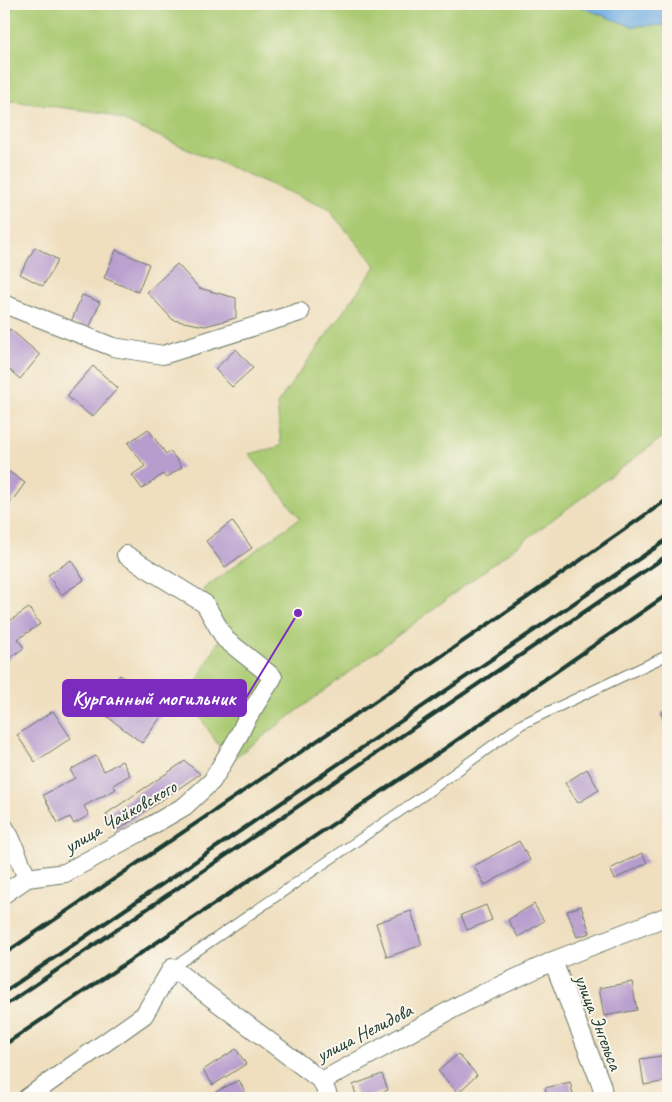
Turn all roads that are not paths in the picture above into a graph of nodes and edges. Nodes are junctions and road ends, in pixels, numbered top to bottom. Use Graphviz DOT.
graph roads {
  1 [pos="4,304"];
  2 [pos="300,312"];
  3 [pos="126,556"];
  4 [pos="668,655"];
  5 [pos="4,827"];
  6 [pos="27,878"];
  7 [pos="4,894"];
  8 [pos="668,916"];
  9 [pos="553,961"];
  10 [pos="172,968"];
  11 [pos="322,1082"];
  12 [pos="27,1098"];
  13 [pos="329,1098"];
  14 [pos="604,1098"];
  1 -- 2 [label="street"];
  3 -- 6 [label="street, улица Чайковского"];
  4 -- 10 [label="lane"];
  5 -- 6 [label="street"];
  6 -- 7 [label="street, улица Чайковского"];
  8 -- 9 [label="street, улица Нелидова"];
  9 -- 11 [label="street, улица Нелидова"];
  9 -- 14 [label="street, улица Энгельса"];
  10 -- 11 [label="street, улица Нелидова"];
  10 -- 12 [label="street"];
  11 -- 13 [label="street"];
}
